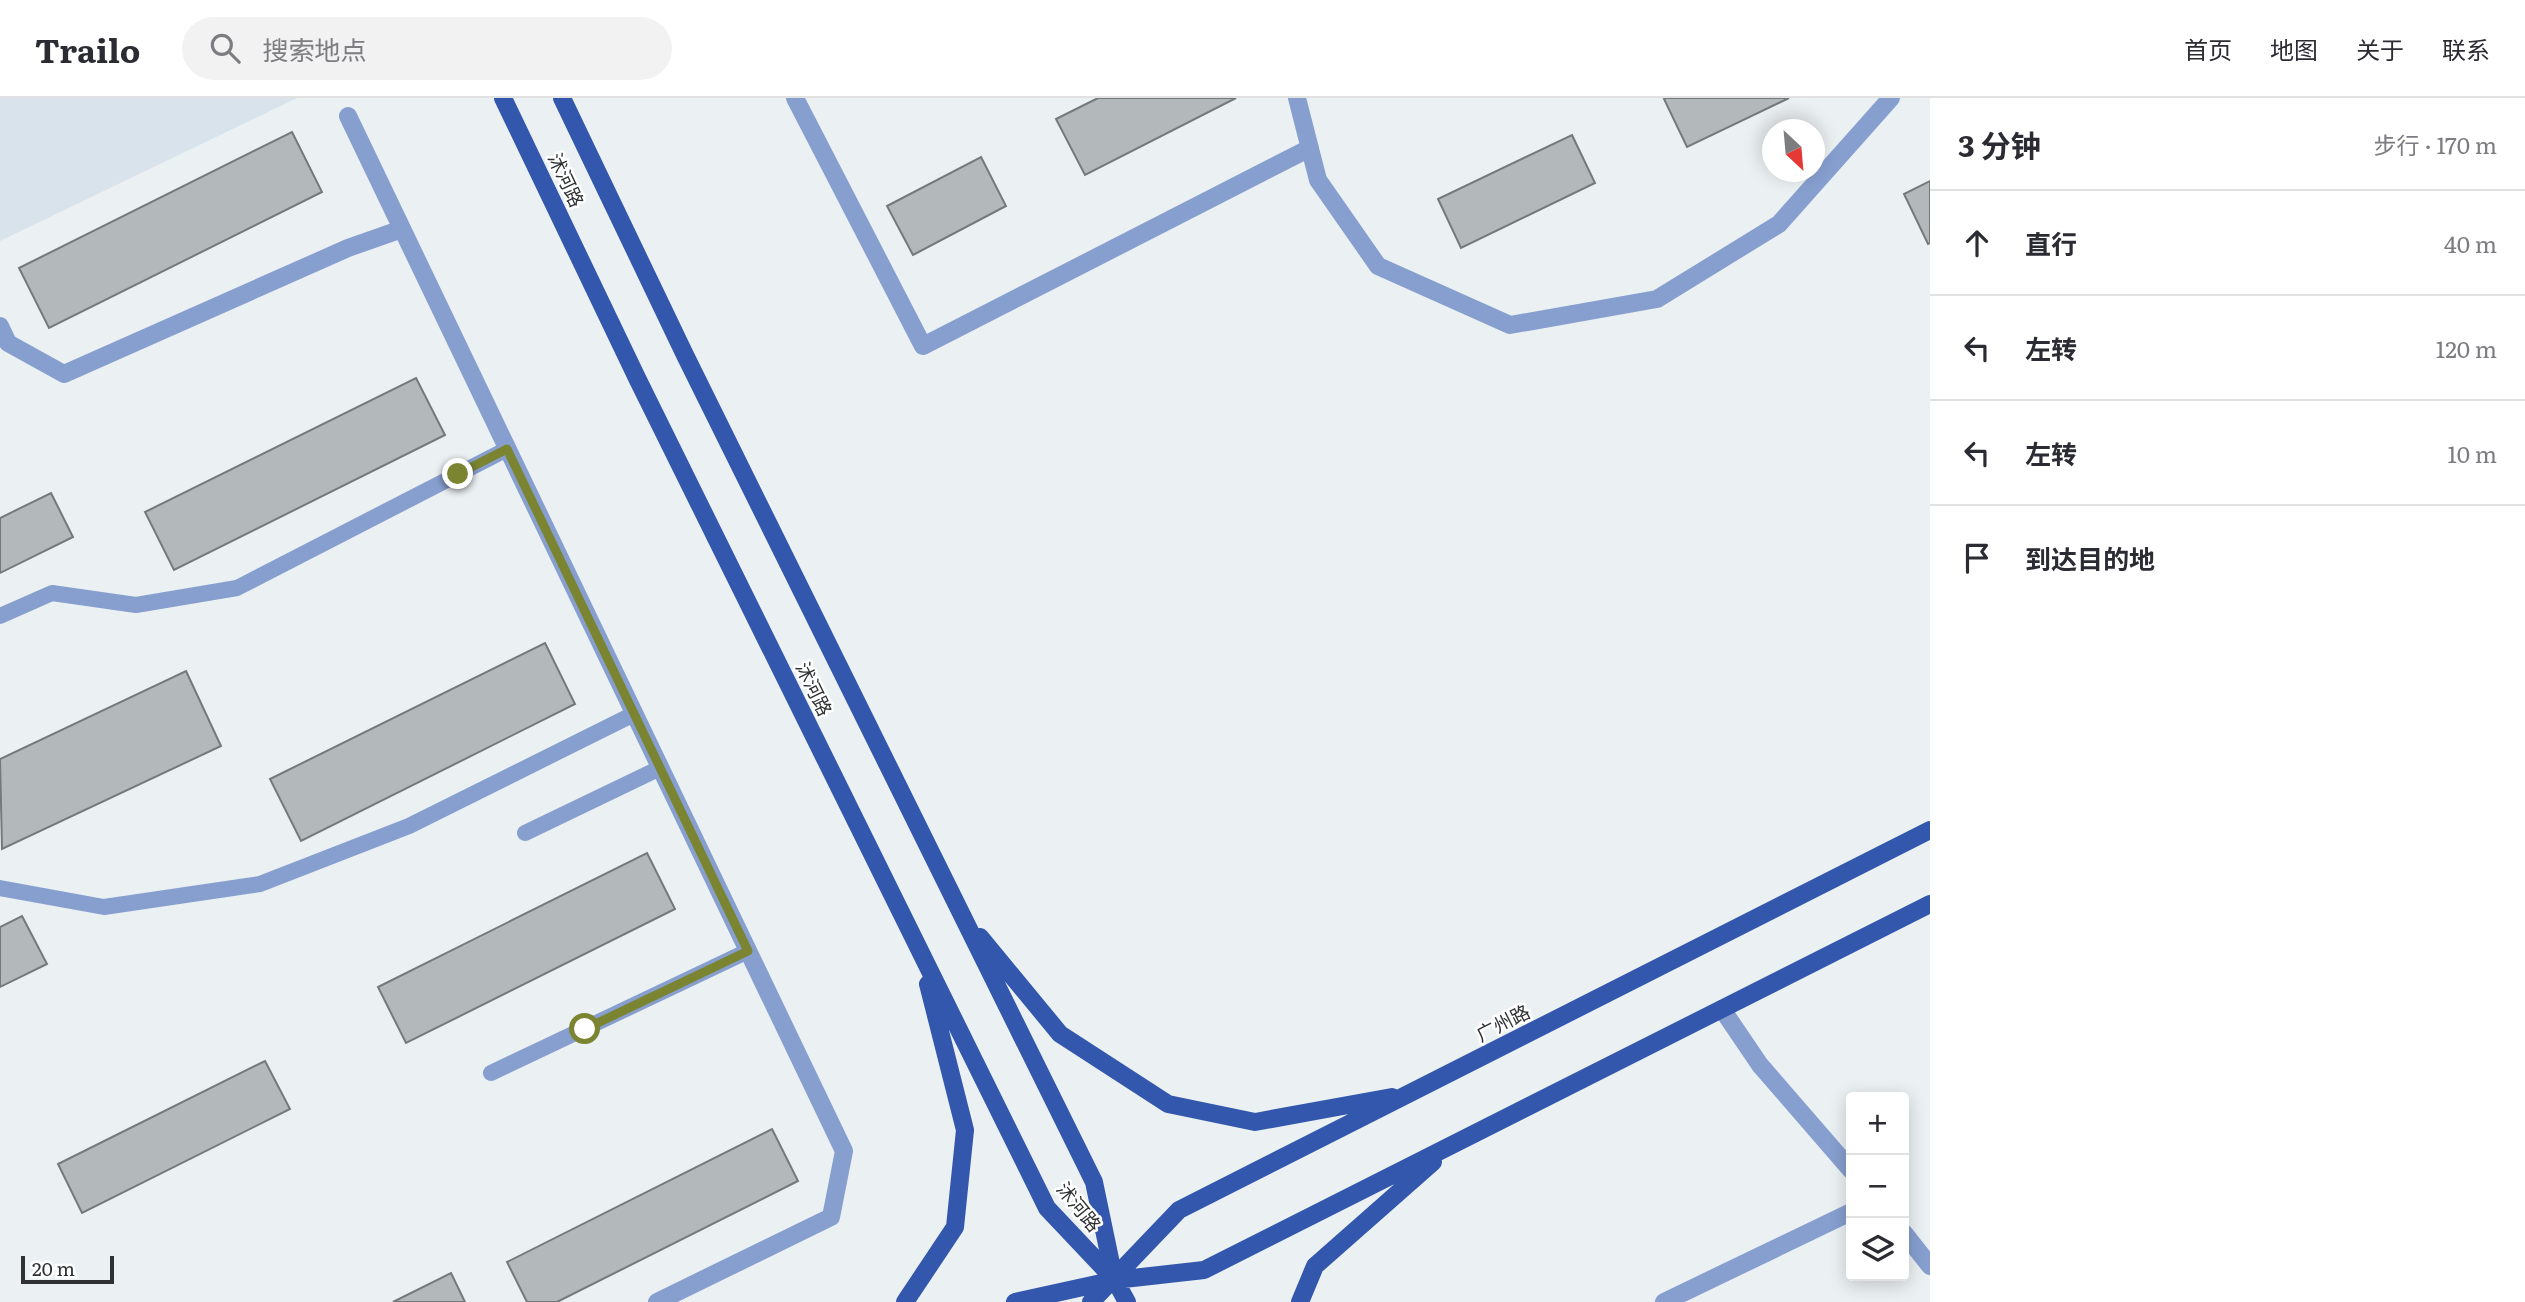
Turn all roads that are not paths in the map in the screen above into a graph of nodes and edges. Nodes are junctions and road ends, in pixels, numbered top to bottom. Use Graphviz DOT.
graph roads {
  1 [pos="503,98"];
  2 [pos="562,98"];
  3 [pos="795,98"];
  4 [pos="1297,98"];
  5 [pos="1891,98"];
  6 [pos="348,117"];
  7 [pos="1310,148"];
  8 [pos="402,229"];
  9 [pos="0,326"];
  10 [pos="507,449"];
  11 [pos="0,616"];
  12 [pos="634,714"];
  13 [pos="660,768"];
  14 [pos="1930,830"];
  15 [pos="525,833"];
  16 [pos="0,888"];
  17 [pos="1930,904"];
  18 [pos="961,914"];
  19 [pos="919,950"];
  20 [pos="748,951"];
  21 [pos="1722,1009"];
  22 [pos="491,1073"];
  23 [pos="1413,1093"];
  24 [pos="1451,1146"];
  25 [pos="1846,1164"];
  26 [pos="1846,1214"];
  27 [pos="1909,1239"];
  28 [pos="1930,1266"];
  29 [pos="1115,1280"];
  30 [pos="657,1302"];
  31 [pos="905,1302"];
  32 [pos="1015,1302"];
  33 [pos="1091,1302"];
  34 [pos="1115,1302"];
  35 [pos="1127,1302"];
  36 [pos="1300,1302"];
  37 [pos="1664,1302"];
  1 -- 19 [label="main road, 沭河路"];
  2 -- 18 [label="main road, 沭河路"];
  3 -- 7 [label="street"];
  4 -- 7 [label="street"];
  5 -- 7 [label="street"];
  6 -- 8 [label="street"];
  8 -- 9 [label="street"];
  8 -- 10 [label="street"];
  10 -- 11 [label="lane"];
  10 -- 12 [label="street"];
  12 -- 13 [label="street"];
  12 -- 16 [label="lane"];
  13 -- 15 [label="lane"];
  13 -- 20 [label="street"];
  14 -- 23 [label="main road, 广州路"];
  17 -- 21 [label="main road"];
  18 -- 23 [label="main road"];
  18 -- 29 [label="main road, 沭河路"];
  19 -- 29 [label="main road, 沭河路"];
  19 -- 31 [label="main road"];
  20 -- 22 [label="lane"];
  20 -- 30 [label="street"];
  21 -- 24 [label="main road"];
  21 -- 25 [label="street"];
  23 -- 29 [label="main road, 广州路"];
  24 -- 29 [label="main road"];
  24 -- 36 [label="main road"];
  26 -- 37 [label="street"];
  27 -- 28 [label="street"];
  29 -- 32 [label="main road"];
  29 -- 33 [label="main road, 广州路"];
  29 -- 34 [label="main road, 沭河路"];
  29 -- 35 [label="main road, 沭河路"];
}
